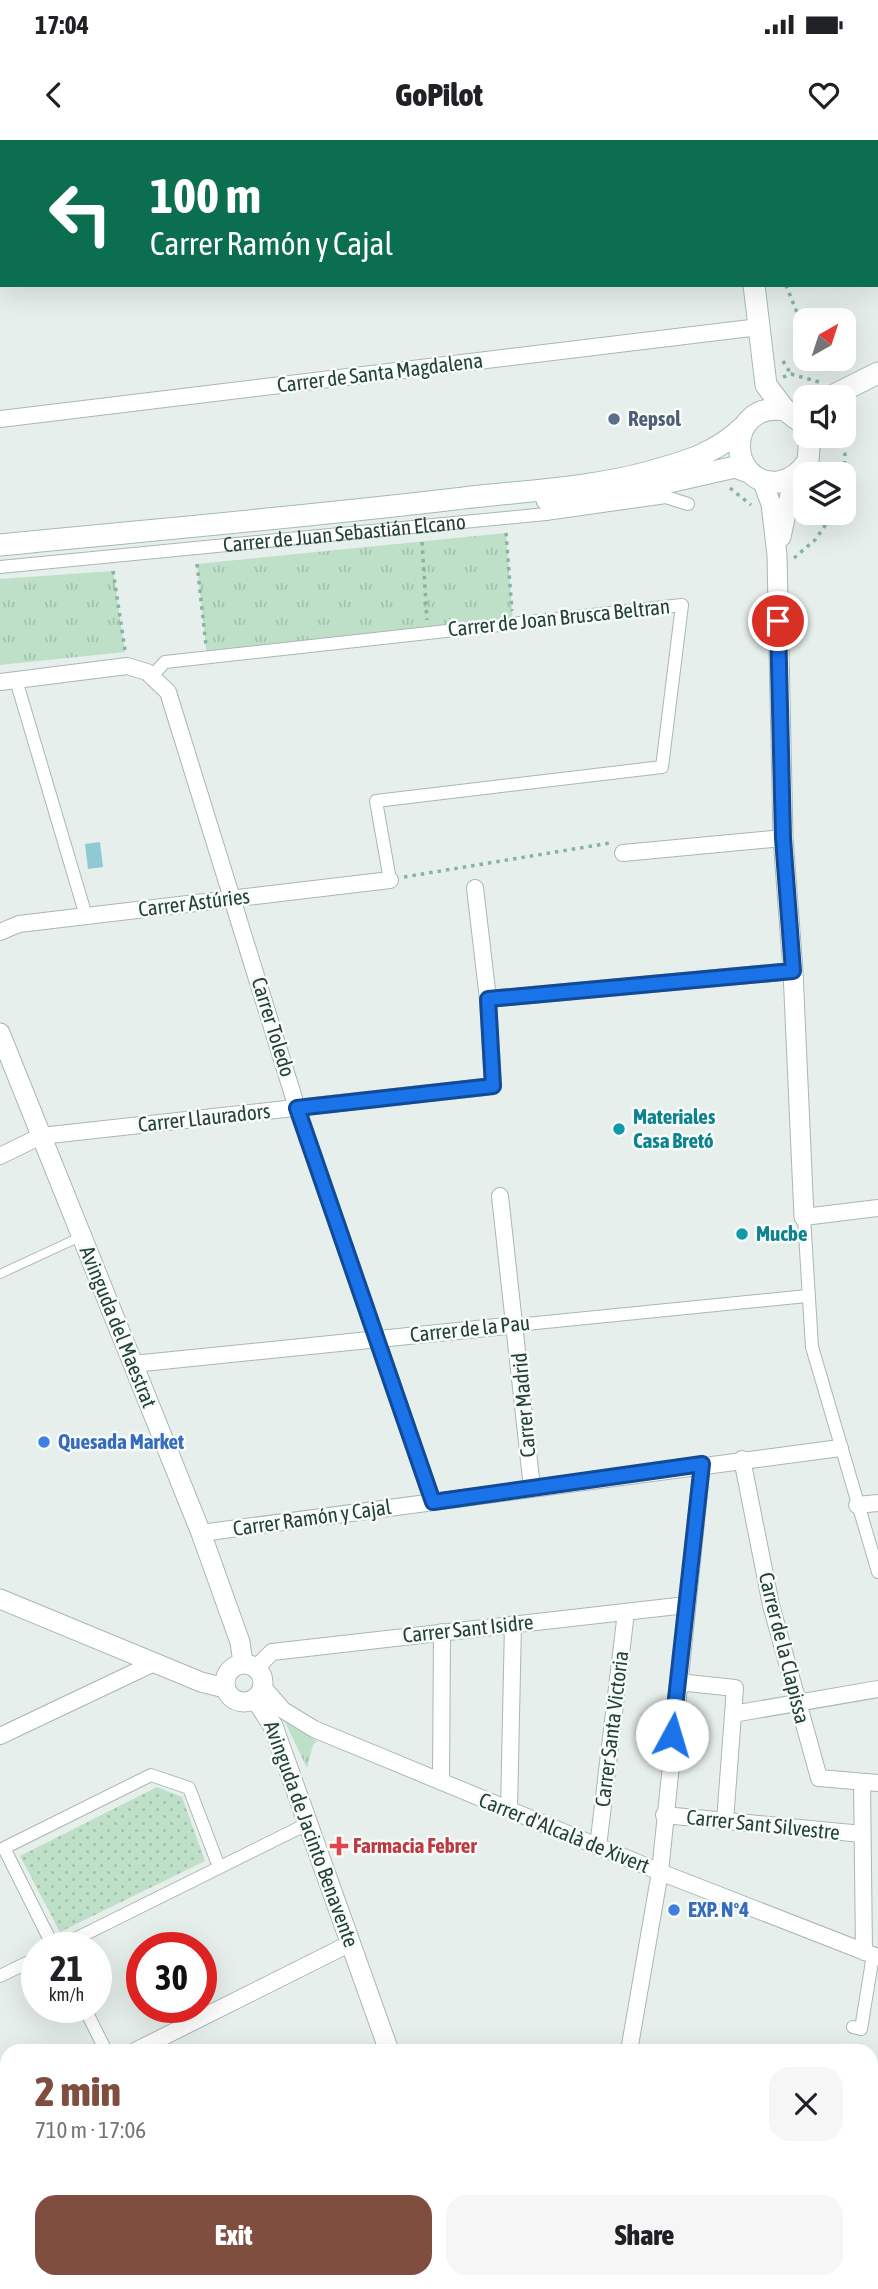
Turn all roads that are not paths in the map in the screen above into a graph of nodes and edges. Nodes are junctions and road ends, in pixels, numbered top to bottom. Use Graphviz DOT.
graph roads {
  1 [pos="754,287"];
  2 [pos="760,327"];
  3 [pos="878,373"];
  4 [pos="766,385"];
  5 [pos="854,385"];
  6 [pos="878,388"];
  7 [pos="856,400"];
  8 [pos="793,414"];
  9 [pos="0,419"];
  10 [pos="793,420"];
  11 [pos="749,421"];
  12 [pos="757,476"];
  13 [pos="793,476"];
  14 [pos="793,484"];
  15 [pos="688,504"];
  16 [pos="366,510"];
  17 [pos="0,545"];
  18 [pos="782,562"];
  19 [pos="0,567"];
  20 [pos="152,676"];
  21 [pos="8,681"];
  22 [pos="783,838"];
  23 [pos="623,853"];
  24 [pos="390,880"];
  25 [pos="475,888"];
  26 [pos="234,899"];
  27 [pos="86,916"];
  28 [pos="0,932"];
  29 [pos="793,971"];
  30 [pos="488,999"];
  31 [pos="0,1033"];
  32 [pos="297,1108"];
  33 [pos="41,1136"];
  34 [pos="0,1156"];
  35 [pos="500,1196"];
  36 [pos="878,1208"];
  37 [pos="804,1217"];
  38 [pos="82,1236"];
  39 [pos="0,1274"];
  40 [pos="807,1296"];
  41 [pos="516,1325"];
  42 [pos="377,1338"];
  43 [pos="133,1364"];
  44 [pos="840,1448"];
  45 [pos="741,1459"];
  46 [pos="702,1464"];
  47 [pos="532,1488"];
  48 [pos="433,1502"];
  49 [pos="878,1503"];
  50 [pos="858,1505"];
  51 [pos="201,1533"];
  52 [pos="878,1572"];
  53 [pos="0,1599"];
  54 [pos="686,1605"];
  55 [pos="626,1612"];
  56 [pos="513,1624"];
  57 [pos="442,1632"];
  58 [pos="153,1663"];
  59 [pos="249,1665"];
  60 [pos="678,1682"];
  61 [pos="225,1688"];
  62 [pos="878,1689"];
  63 [pos="259,1693"];
  64 [pos="797,1703"];
  65 [pos="733,1714"];
  66 [pos="0,1736"];
  67 [pos="441,1782"];
  68 [pos="870,1783"];
  69 [pos="509,1810"];
  70 [pos="664,1815"];
  71 [pos="724,1821"];
  72 [pos="309,1823"];
  73 [pos="862,1834"];
  74 [pos="598,1847"];
  75 [pos="219,1867"];
  76 [pos="660,1872"];
  77 [pos="47,1932"];
  78 [pos="87,1932"];
  79 [pos="351,1943"];
  80 [pos="872,1955"];
  81 [pos="21,1966"];
  82 [pos="0,1976"];
  83 [pos="92,2023"];
  84 [pos="853,2027"];
  85 [pos="102,2044"];
  86 [pos="149,2044"];
  87 [pos="387,2044"];
  88 [pos="630,2044"];
  1 -- 2 [label="main road"];
  2 -- 4 [label="main road"];
  2 -- 9 [label="street, Carrer de Santa Magdalena"];
  3 -- 5 [label="main road"];
  4 -- 8 [label="main road"];
  4 -- 11 [label="main road"];
  6 -- 7 [label="main road"];
  10 -- 11 [label="main road"];
  11 -- 12 [label="main road"];
  11 -- 16 [label="main road, Carrer de Juan Sebastián Elcano"];
  12 -- 13 [label="main road"];
  12 -- 16 [label="main road, Carrer de Juan Sebastián Elcano"];
  12 -- 18 [label="street"];
  14 -- 18 [label="street"];
  15 -- 19 [label="street, Carrer de Juan Sebastián Elcano"];
  16 -- 17 [label="main road, Carrer de Juan Sebastián Elcano"];
  18 -- 22 [label="street"];
  20 -- 21 [label="street"];
  20 -- 24 [label="street, Carrer de Joan Brusca Beltran"];
  20 -- 26 [label="street, Carrer Toledo"];
  21 -- 27 [label="street"];
  22 -- 23 [label="street"];
  22 -- 29 [label="street"];
  24 -- 26 [label="street, Carrer Astúries"];
  25 -- 30 [label="street"];
  26 -- 27 [label="street, Carrer Astúries"];
  26 -- 32 [label="street, Carrer Toledo"];
  27 -- 28 [label="street, Carrer Astúries"];
  29 -- 30 [label="street"];
  29 -- 37 [label="street"];
  30 -- 32 [label="street, Carrer Llauradors"];
  31 -- 33 [label="street, Avinguda del Maestrat"];
  32 -- 33 [label="street, Carrer Llauradors"];
  32 -- 42 [label="street, Carrer Toledo"];
  33 -- 34 [label="street, Carrer Llauradors"];
  33 -- 38 [label="street, Avinguda del Maestrat"];
  35 -- 41 [label="street, Carrer Madrid"];
  36 -- 37 [label="street"];
  37 -- 40 [label="street"];
  38 -- 39 [label="lane"];
  38 -- 43 [label="street, Avinguda del Maestrat"];
  40 -- 41 [label="street, Carrer de la Pau"];
  40 -- 44 [label="street"];
  41 -- 42 [label="street, Carrer de la Pau"];
  41 -- 47 [label="street, Carrer Madrid"];
  42 -- 43 [label="street, Carrer de la Pau"];
  42 -- 48 [label="street, Carrer Toledo"];
  43 -- 51 [label="street, Avinguda del Maestrat"];
  44 -- 45 [label="street, Carrer Ramón y Cajal"];
  44 -- 50 [label="street"];
  45 -- 46 [label="street, Carrer Ramón y Cajal"];
  45 -- 64 [label="street, Carrer de la Clapissa"];
  46 -- 47 [label="street, Carrer Ramón y Cajal"];
  46 -- 54 [label="street"];
  47 -- 48 [label="street, Carrer Ramón y Cajal"];
  48 -- 51 [label="street, Carrer Ramón y Cajal"];
  49 -- 50 [label="street"];
  50 -- 52 [label="street"];
  51 -- 59 [label="street, Avinguda del Maestrat"];
  53 -- 58 [label="street"];
  54 -- 55 [label="street, Carrer Sant Isidre"];
  54 -- 60 [label="street"];
  55 -- 56 [label="street, Carrer Sant Isidre"];
  55 -- 74 [label="street, Carrer Santa Victoria"];
  56 -- 57 [label="street, Carrer Sant Isidre"];
  56 -- 69 [label="street"];
  57 -- 59 [label="street, Carrer Sant Isidre"];
  57 -- 67 [label="street"];
  58 -- 61 [label="street"];
  58 -- 66 [label="street"];
  59 -- 61 [label="street"];
  59 -- 63 [label="street"];
  60 -- 65 [label="street"];
  60 -- 70 [label="street"];
  61 -- 63 [label="street"];
  62 -- 64 [label="street"];
  63 -- 67 [label="street, Carrer d'Alcalà de Xivert"];
  63 -- 72 [label="street, Avinguda de Jacinto Benavente"];
  64 -- 65 [label="street"];
  64 -- 68 [label="street, Carrer de la Clapissa"];
  65 -- 71 [label="street"];
  67 -- 69 [label="street, Carrer d'Alcalà de Xivert"];
  68 -- 73 [label="street"];
  69 -- 74 [label="street, Carrer d'Alcalà de Xivert"];
  70 -- 71 [label="street, Carrer Sant Silvestre"];
  70 -- 76 [label="street"];
  71 -- 73 [label="street, Carrer Sant Silvestre"];
  72 -- 75 [label="street"];
  72 -- 79 [label="street, Avinguda de Jacinto Benavente"];
  73 -- 80 [label="street"];
  74 -- 76 [label="street, Carrer d'Alcalà de Xivert"];
  75 -- 77 [label="street"];
  75 -- 78 [label="street"];
  76 -- 80 [label="street, Carrer d'Alcalà de Xivert"];
  76 -- 88 [label="street"];
  79 -- 86 [label="street"];
  79 -- 87 [label="street, Avinguda de Jacinto Benavente"];
  80 -- 84 [label="street"];
  81 -- 82 [label="street"];
  83 -- 85 [label="street"];
}
